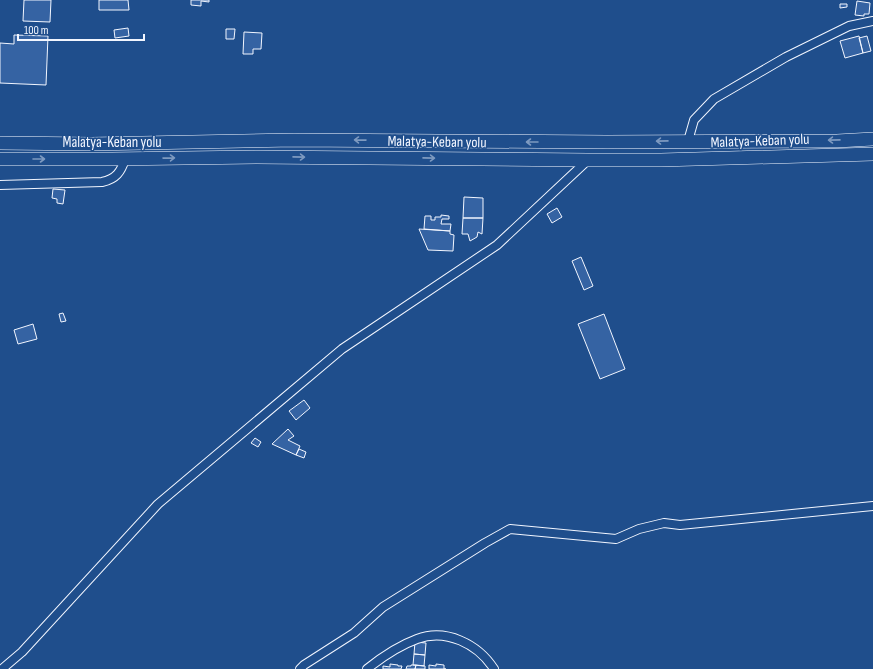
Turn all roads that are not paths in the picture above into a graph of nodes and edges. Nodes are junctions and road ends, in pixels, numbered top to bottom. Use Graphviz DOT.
graph roads {
  1 [pos="873,21"];
  2 [pos="873,139"];
  3 [pos="688,141"];
  4 [pos="0,143"];
  5 [pos="873,154"];
  6 [pos="0,159"];
  7 [pos="125,159"];
  8 [pos="588,160"];
  9 [pos="0,185"];
  10 [pos="873,506"];
  11 [pos="2,669"];
  12 [pos="300,669"];
  13 [pos="367,669"];
  14 [pos="494,669"];
  1 -- 3 [label="street"];
  2 -- 3 [label="highway, Malatya-Keban yolu, one-way"];
  3 -- 4 [label="highway, Malatya-Keban yolu, one-way"];
  5 -- 8 [label="highway, Malatya-Keban yolu"];
  6 -- 7 [label="highway, Malatya-Keban yolu, one-way"];
  7 -- 8 [label="highway, Malatya-Keban yolu, one-way"];
  7 -- 9 [label="street"];
  8 -- 11 [label="street"];
  10 -- 12 [label="street"];
  13 -- 14 [label="street"];
}
